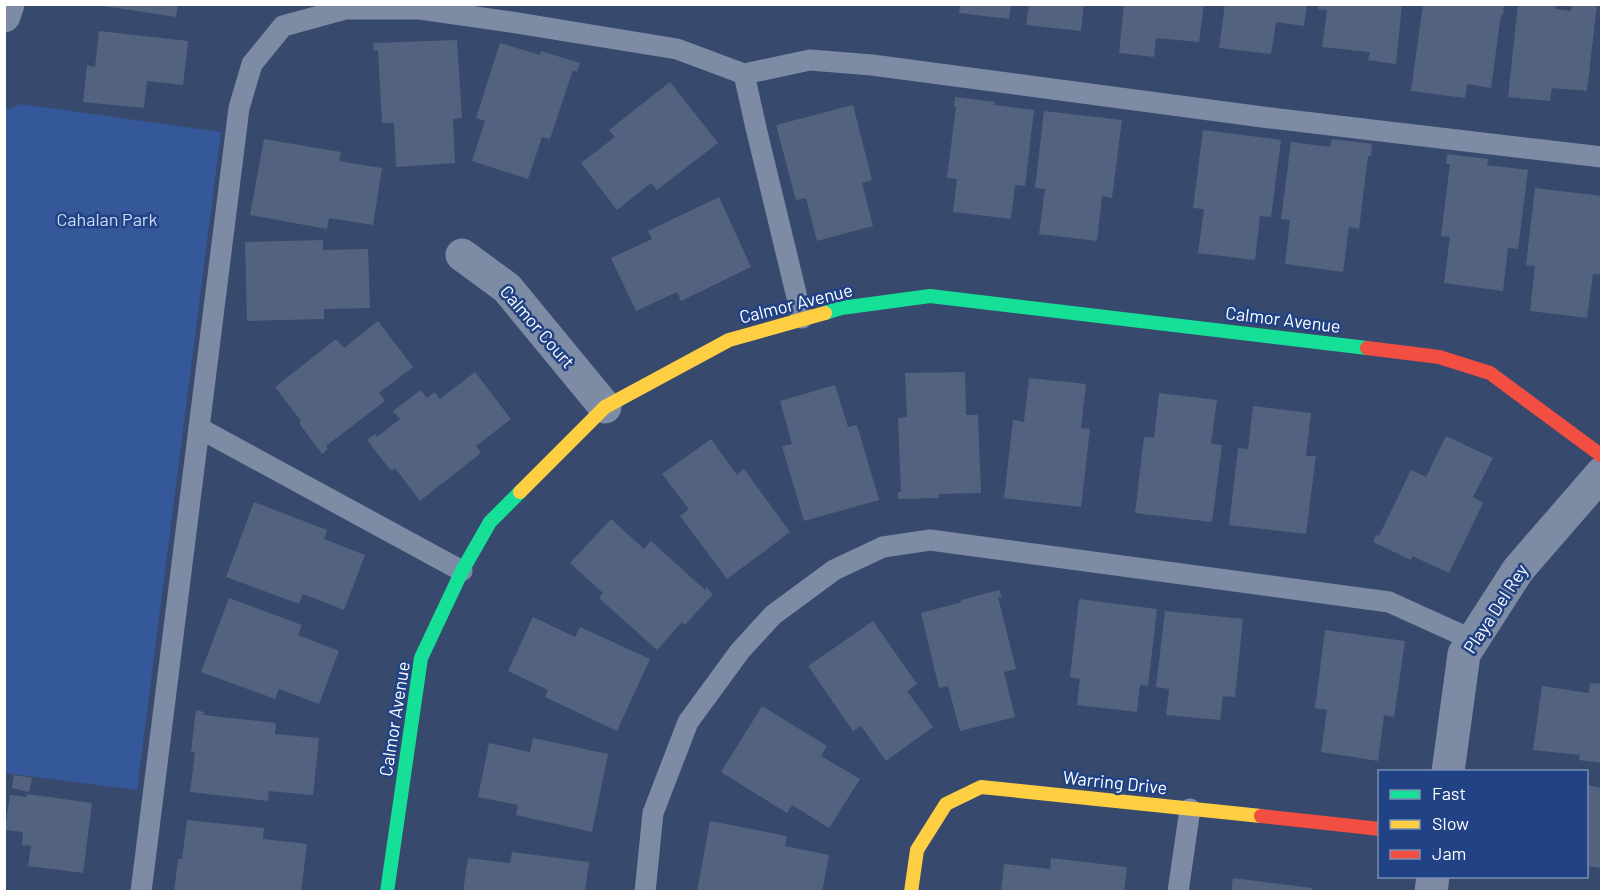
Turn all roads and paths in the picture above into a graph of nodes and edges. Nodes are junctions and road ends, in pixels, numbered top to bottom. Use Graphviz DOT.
graph roads {
  1 [pos="8,4"];
  2 [pos="4,16"];
  3 [pos="744,74"];
  4 [pos="1602,157"];
  5 [pos="462,255"];
  6 [pos="802,318"];
  7 [pos="605,407"];
  8 [pos="199,428"];
  9 [pos="1602,456"];
  10 [pos="1602,473"];
  11 [pos="462,571"];
  12 [pos="1473,640"];
  13 [pos="1448,770"];
  14 [pos="1190,809"];
  15 [pos="1378,829"];
  16 [pos="141,891"];
  17 [pos="387,891"];
  18 [pos="645,891"];
  19 [pos="911,891"];
  20 [pos="1178,891"];
  1 -- 2 [label="street"];
  3 -- 4 [label="lane"];
  3 -- 6 [label="lane"];
  3 -- 8 [label="lane"];
  5 -- 7 [label="street, Calmor Court"];
  6 -- 7 [label="street, Calmor Avenue"];
  6 -- 9 [label="street, Calmor Avenue"];
  7 -- 11 [label="street, Calmor Avenue"];
  8 -- 11 [label="lane"];
  8 -- 16 [label="lane"];
  10 -- 12 [label="street, Playa Del Rey"];
  11 -- 17 [label="street, Calmor Avenue"];
  12 -- 13 [label="street, Playa Del Rey"];
  12 -- 18 [label="lane"];
  14 -- 15 [label="street, Warring Drive"];
  14 -- 19 [label="street, Warring Drive"];
  14 -- 20 [label="lane"];
}
